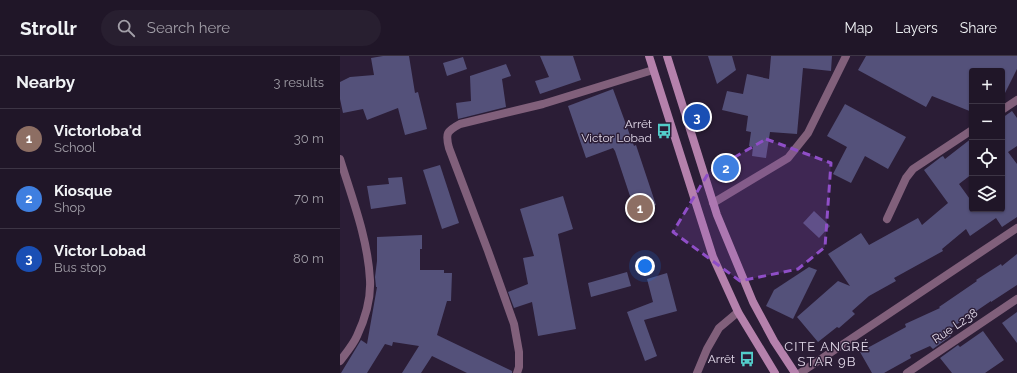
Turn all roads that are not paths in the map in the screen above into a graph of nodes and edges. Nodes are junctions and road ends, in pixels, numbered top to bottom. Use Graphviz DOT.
graph roads {
  1 [pos="649,56"];
  2 [pos="667,56"];
  3 [pos="846,56"];
  4 [pos="653,70"];
  5 [pos="1017,100"];
  6 [pos="1005,108"];
  7 [pos="969,132"];
  8 [pos="340,159"];
  9 [pos="713,203"];
  10 [pos="887,219"];
  11 [pos="1017,228"];
  12 [pos="1017,298"];
  13 [pos="738,312"];
  14 [pos="340,361"];
  15 [pos="517,373"];
  16 [pos="696,373"];
  17 [pos="775,373"];
  18 [pos="795,373"];
  19 [pos="800,373"];
  20 [pos="907,373"];
  1 -- 4 [label="main road"];
  2 -- 9 [label="main road"];
  3 -- 9 [label="street"];
  4 -- 13 [label="main road"];
  4 -- 15 [label="street"];
  5 -- 6 [label="street"];
  7 -- 10 [label="street"];
  8 -- 14 [label="street"];
  9 -- 18 [label="main road"];
  11 -- 19 [label="street"];
  12 -- 20 [label="street, Rue L238"];
  13 -- 16 [label="street"];
  13 -- 17 [label="main road"];
}
